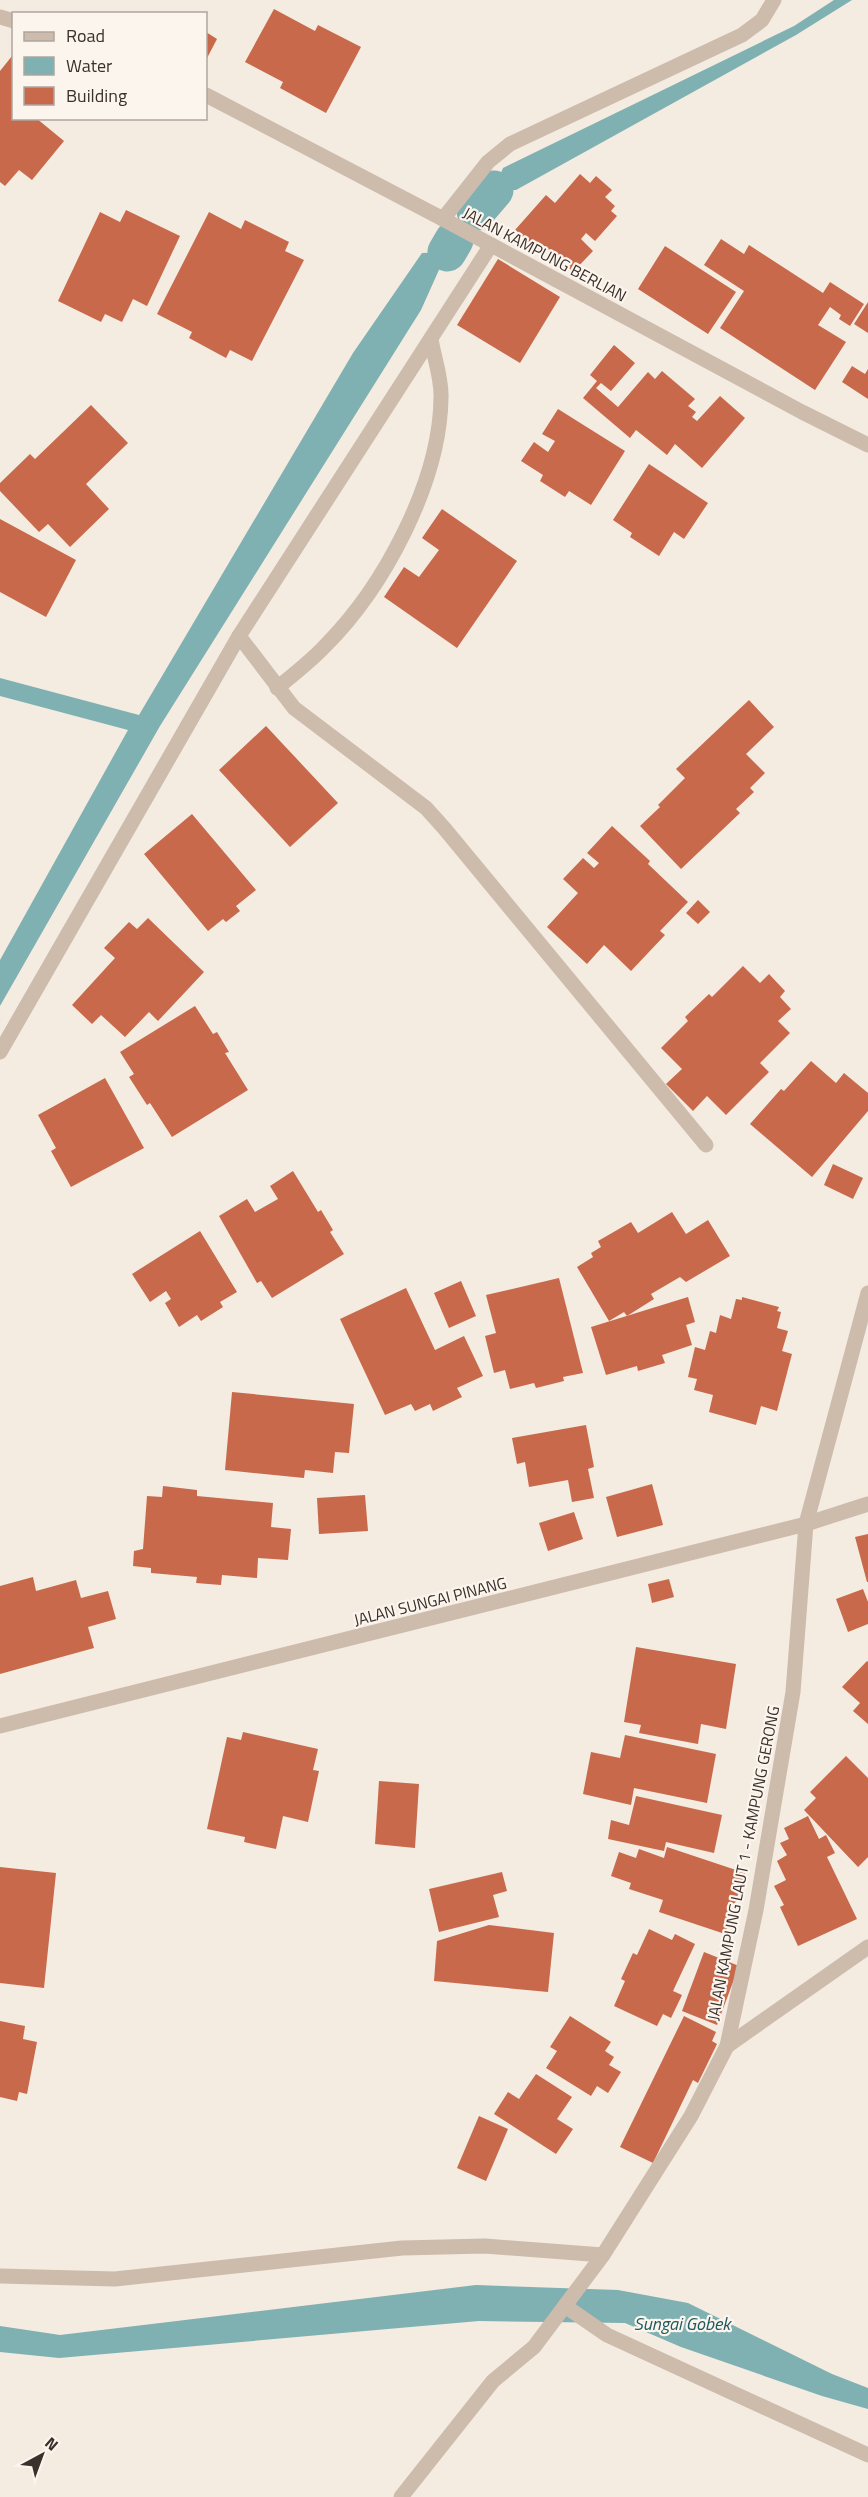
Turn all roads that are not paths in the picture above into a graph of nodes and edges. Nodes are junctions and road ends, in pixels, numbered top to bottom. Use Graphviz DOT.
graph roads {
  1 [pos="774,0"];
  2 [pos="207,96"];
  3 [pos="443,219"];
  4 [pos="491,245"];
  5 [pos="431,339"];
  6 [pos="868,445"];
  7 [pos="239,636"];
  8 [pos="277,688"];
  9 [pos="0,1052"];
  10 [pos="706,1145"];
  11 [pos="868,1293"];
  12 [pos="868,1504"];
  13 [pos="806,1524"];
  14 [pos="0,1726"];
  15 [pos="868,1947"];
  16 [pos="727,2046"];
  17 [pos="598,2261"];
  18 [pos="0,2276"];
  19 [pos="567,2303"];
  20 [pos="868,2455"];
  21 [pos="401,2497"];
  1 -- 3 [label="street"];
  2 -- 3 [label="street, JALAN KAMPUNG BERLIAN"];
  3 -- 4 [label="street, JALAN KAMPUNG BERLIAN"];
  4 -- 5 [label="street"];
  4 -- 6 [label="street, JALAN KAMPUNG BERLIAN"];
  5 -- 7 [label="street"];
  5 -- 8 [label="street"];
  7 -- 8 [label="street"];
  7 -- 9 [label="street"];
  8 -- 10 [label="street"];
  11 -- 13 [label="street, JALAN KAMPUNG LAUT 1 - KAMPUNG GERONG"];
  12 -- 13 [label="street, JALAN SUNGAI PINANG"];
  13 -- 14 [label="street, JALAN SUNGAI PINANG"];
  13 -- 16 [label="street, JALAN KAMPUNG LAUT 1 - KAMPUNG GERONG"];
  15 -- 16 [label="street"];
  16 -- 17 [label="street, JALAN KAMPUNG LAUT 1 - KAMPUNG GERONG"];
  17 -- 18 [label="street"];
  17 -- 19 [label="street, JALAN KAMPUNG LAUT 1 - KAMPUNG GERONG"];
  19 -- 20 [label="street"];
  19 -- 21 [label="street, JALAN KAMPUNG LAUT 1 - KAMPUNG GERONG"];
}
